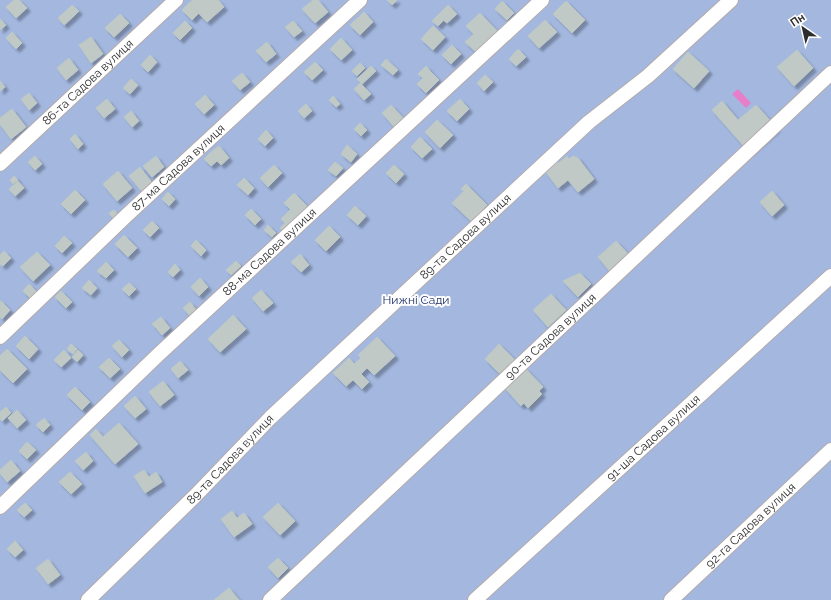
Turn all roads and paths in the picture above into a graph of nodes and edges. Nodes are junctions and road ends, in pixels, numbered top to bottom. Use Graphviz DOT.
graph roads {
  1 [pos="176,0"];
  2 [pos="360,0"];
  3 [pos="542,0"];
  4 [pos="731,0"];
  5 [pos="831,73"];
  6 [pos="0,164"];
  7 [pos="831,276"];
  8 [pos="0,337"];
  9 [pos="831,450"];
  10 [pos="0,507"];
  11 [pos="88,600"];
  12 [pos="270,600"];
  13 [pos="475,600"];
  14 [pos="671,600"];
  1 -- 6 [label="street, 86-та Садова вулиця"];
  2 -- 8 [label="street, 87-ма Садова вулиця"];
  3 -- 10 [label="street, 88-ма Садова вулиця"];
  4 -- 11 [label="street, 89-та Садова вулиця"];
  5 -- 12 [label="street, 90-та Садова вулиця"];
  7 -- 13 [label="street, 91-ша Садова вулиця"];
  9 -- 14 [label="street, 92-га Садова вулиця"];
}
